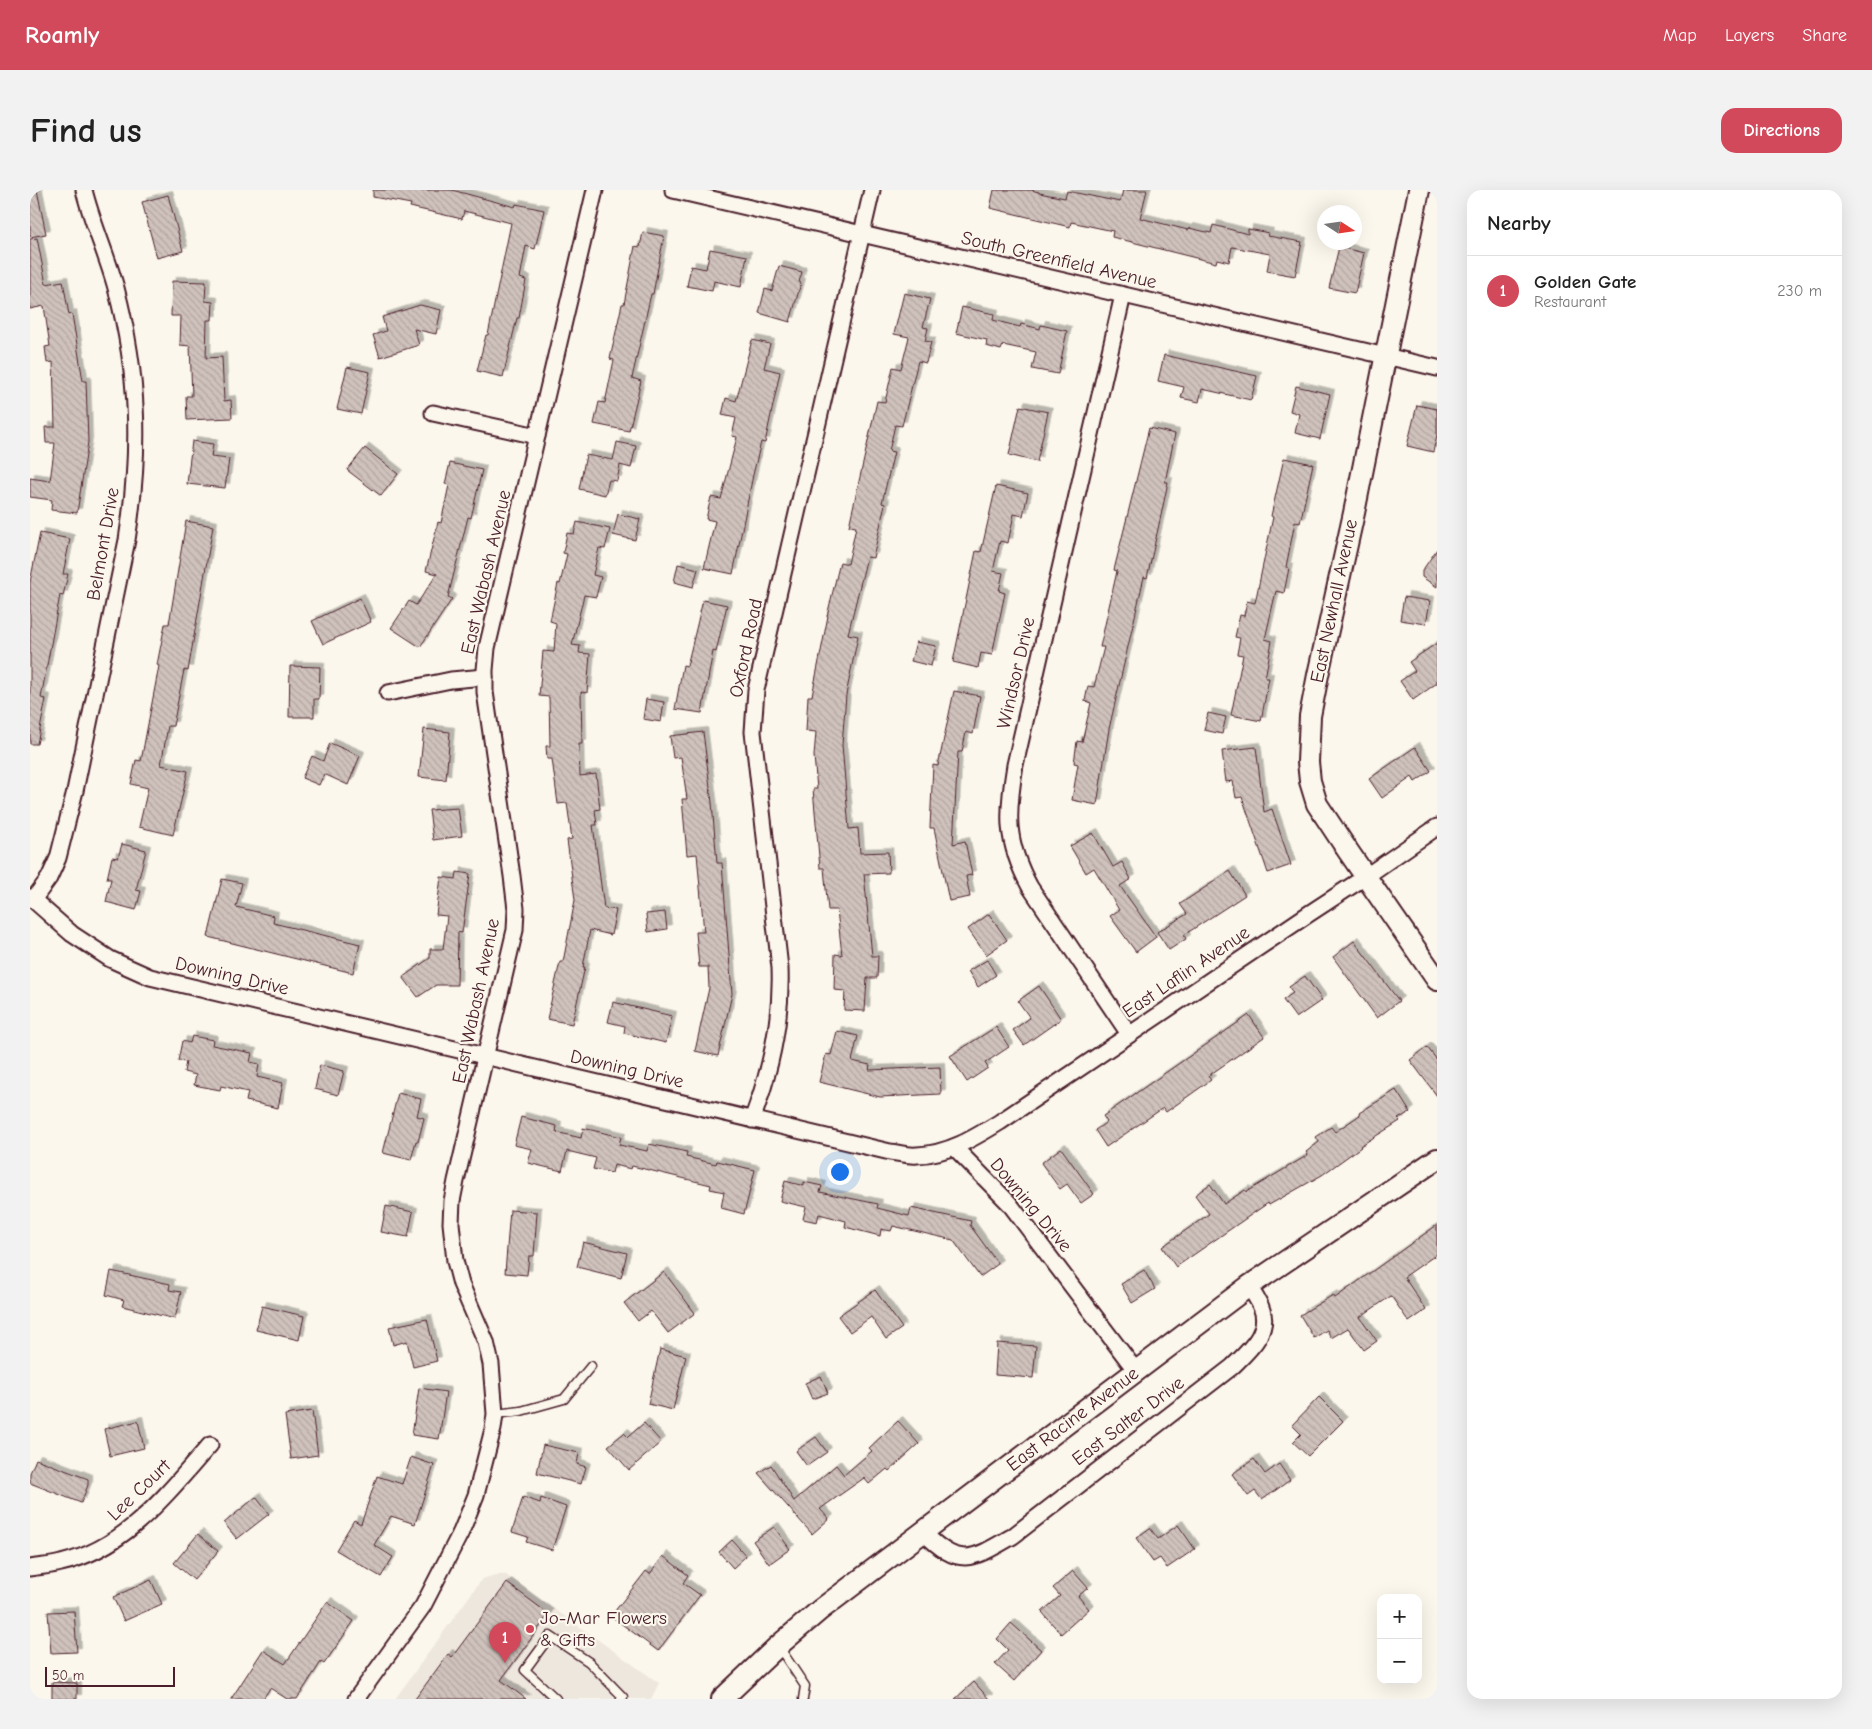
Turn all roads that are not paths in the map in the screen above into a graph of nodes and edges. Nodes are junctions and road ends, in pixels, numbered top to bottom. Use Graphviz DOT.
graph roads {
  1 [pos="84,190"];
  2 [pos="594,190"];
  3 [pos="673,190"];
  4 [pos="872,190"];
  5 [pos="1419,190"];
  6 [pos="863,233"];
  7 [pos="1123,295"];
  8 [pos="1386,356"];
  9 [pos="1437,368"];
  10 [pos="433,413"];
  11 [pos="537,436"];
  12 [pos="485,677"];
  13 [pos="388,693"];
  14 [pos="1437,827"];
  15 [pos="1365,877"];
  16 [pos="32,898"];
  17 [pos="1437,980"];
  18 [pos="1129,1034"];
  19 [pos="485,1056"];
  20 [pos="752,1120"];
  21 [pos="954,1147"];
  22 [pos="1437,1159"];
  23 [pos="1248,1286"];
  24 [pos="592,1366"];
  25 [pos="1136,1371"];
  26 [pos="495,1414"];
  27 [pos="210,1445"];
  28 [pos="923,1532"];
  29 [pos="30,1568"];
  30 [pos="778,1646"];
  31 [pos="356,1699"];
  32 [pos="556,1699"];
  33 [pos="621,1699"];
  34 [pos="722,1699"];
  35 [pos="803,1699"];
  1 -- 16 [label="street, Belmont Drive"];
  2 -- 11 [label="street, East Wabash Avenue"];
  3 -- 6 [label="street, South Greenfield Avenue"];
  4 -- 6 [label="street, Oxford Road"];
  5 -- 8 [label="main road, East Newhall Avenue"];
  6 -- 7 [label="street, South Greenfield Avenue"];
  6 -- 20 [label="street, Oxford Road"];
  7 -- 8 [label="street, South Greenfield Avenue"];
  7 -- 18 [label="street, Windsor Drive"];
  8 -- 9 [label="street, South Greenfield Avenue"];
  8 -- 15 [label="main road, East Newhall Avenue"];
  10 -- 11 [label="street"];
  11 -- 12 [label="street, East Wabash Avenue"];
  12 -- 13 [label="street"];
  12 -- 19 [label="street, East Wabash Avenue"];
  14 -- 15 [label="street, East Laflin Avenue"];
  15 -- 17 [label="main road, East Newhall Avenue"];
  15 -- 18 [label="street, East Laflin Avenue"];
  16 -- 19 [label="street, Downing Drive"];
  18 -- 21 [label="street, East Laflin Avenue"];
  19 -- 20 [label="street, Downing Drive"];
  19 -- 26 [label="street, East Wabash Avenue"];
  20 -- 21 [label="street, Downing Drive"];
  21 -- 25 [label="street, Downing Drive"];
  22 -- 23 [label="main road, East Racine Avenue"];
  23 -- 25 [label="main road, East Racine Avenue"];
  23 -- 28 [label="street, East Salter Drive"];
  24 -- 26 [label="lane"];
  25 -- 28 [label="main road, East Racine Avenue"];
  26 -- 31 [label="street, East Wabash Avenue"];
  27 -- 29 [label="street, Lee Court"];
  28 -- 30 [label="main road, East Racine Avenue"];
  30 -- 34 [label="main road, East Racine Avenue"];
  30 -- 35 [label="lane"];
  32 -- 33 [label="lane"];
}
